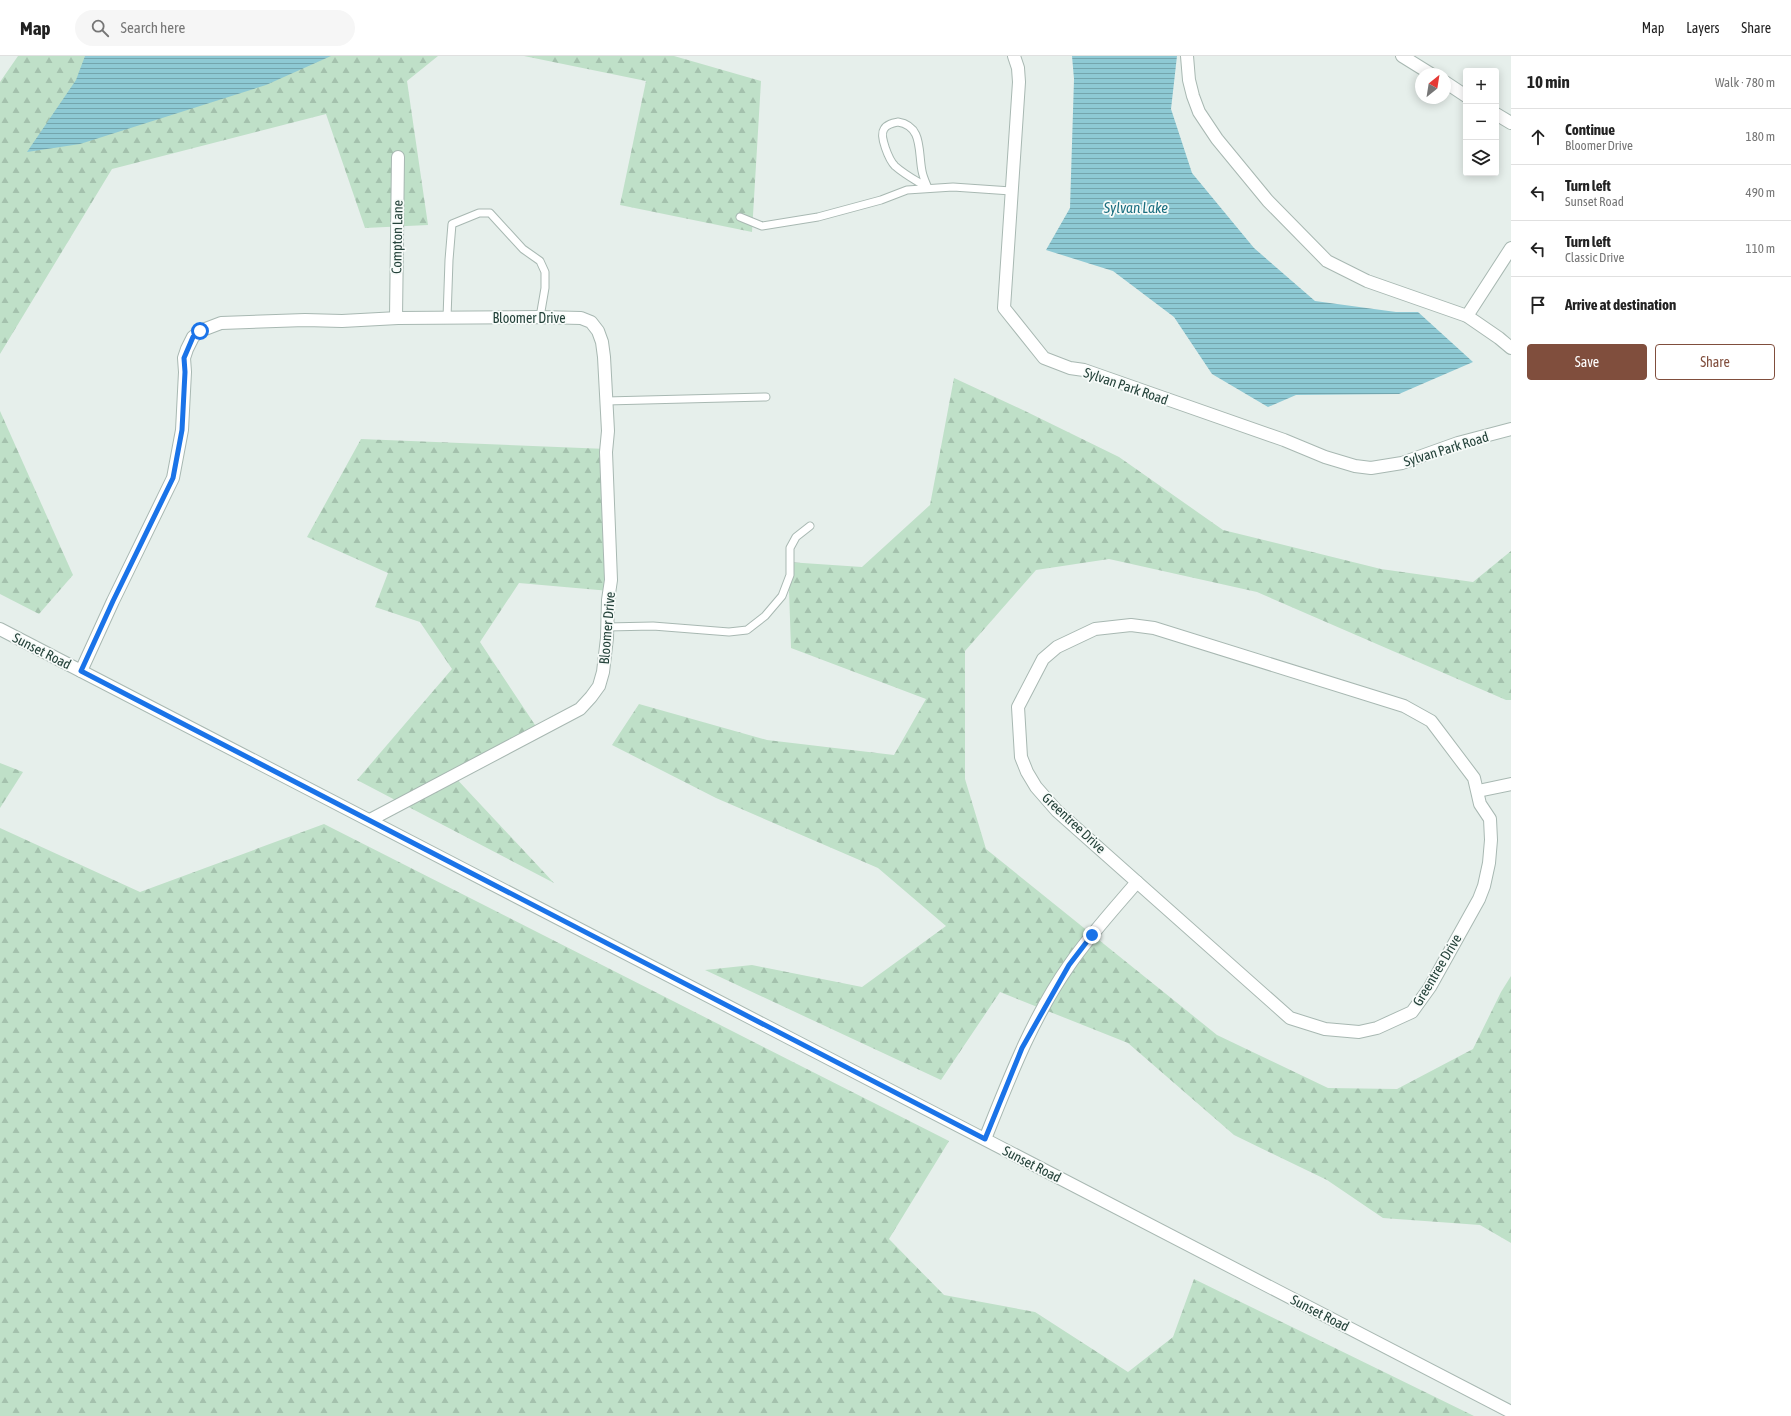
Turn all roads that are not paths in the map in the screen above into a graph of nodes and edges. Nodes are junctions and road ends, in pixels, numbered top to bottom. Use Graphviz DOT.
graph roads {
  1 [pos="1014,56"];
  2 [pos="1187,56"];
  3 [pos="1402,56"];
  4 [pos="1421,68"];
  5 [pos="1451,86"];
  6 [pos="1463,94"];
  7 [pos="1499,116"];
  8 [pos="1511,124"];
  9 [pos="398,157"];
  10 [pos="928,188"];
  11 [pos="1011,191"];
  12 [pos="740,216"];
  13 [pos="1511,248"];
  14 [pos="1467,316"];
  15 [pos="540,317"];
  16 [pos="396,318"];
  17 [pos="447,318"];
  18 [pos="1511,348"];
  19 [pos="766,397"];
  20 [pos="606,401"];
  21 [pos="1511,429"];
  22 [pos="810,526"];
  23 [pos="607,627"];
  24 [pos="0,629"];
  25 [pos="81,671"];
  26 [pos="1511,784"];
  27 [pos="1478,791"];
  28 [pos="370,820"];
  29 [pos="1137,882"];
  30 [pos="985,1139"];
  31 [pos="1511,1412"];
  1 -- 11 [label="street, Sylvan Park Road"];
  2 -- 14 [label="street"];
  3 -- 4 [label="street"];
  5 -- 6 [label="street"];
  7 -- 8 [label="street"];
  9 -- 16 [label="street, Compton Lane"];
  10 -- 10 [label="lane"];
  10 -- 11 [label="lane"];
  10 -- 12 [label="lane"];
  11 -- 21 [label="street, Sylvan Park Road"];
  13 -- 14 [label="street"];
  14 -- 18 [label="street"];
  15 -- 17 [label="street, Bloomer Drive"];
  15 -- 17 [label="lane"];
  15 -- 20 [label="street, Bloomer Drive"];
  16 -- 17 [label="street, Bloomer Drive"];
  16 -- 25 [label="street, Bloomer Drive"];
  19 -- 20 [label="lane"];
  20 -- 23 [label="street, Bloomer Drive"];
  22 -- 23 [label="lane"];
  23 -- 28 [label="street, Bloomer Drive"];
  24 -- 25 [label="street, Sunset Road"];
  25 -- 28 [label="street, Sunset Road"];
  26 -- 27 [label="street"];
  27 -- 29 [label="street, Greentree Drive"];
  27 -- 29 [label="street, Greentree Drive"];
  28 -- 30 [label="street, Sunset Road"];
  29 -- 30 [label="street"];
  30 -- 31 [label="street, Sunset Road"];
}
